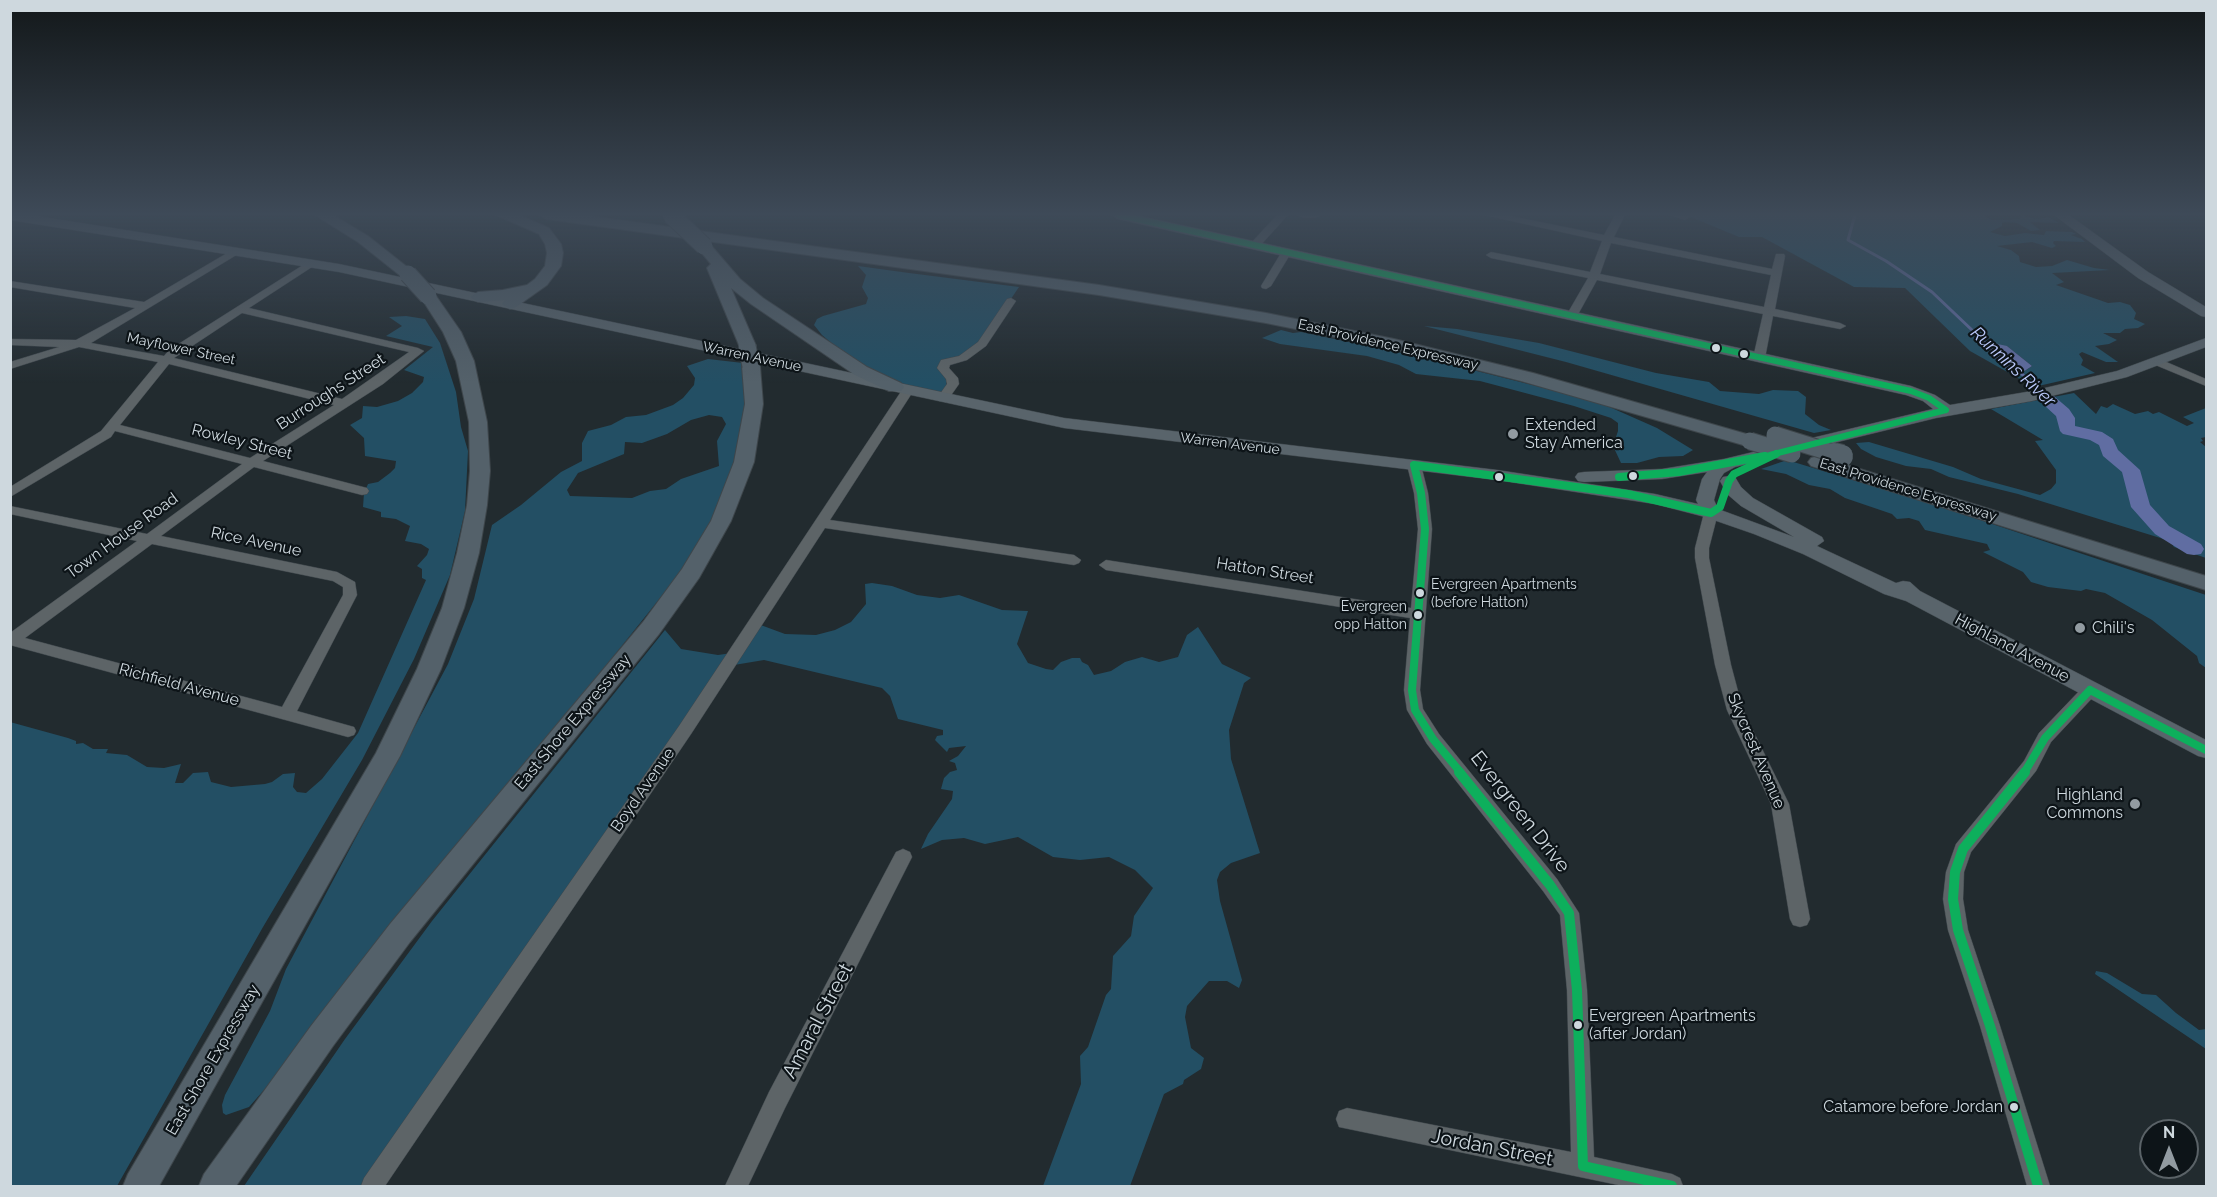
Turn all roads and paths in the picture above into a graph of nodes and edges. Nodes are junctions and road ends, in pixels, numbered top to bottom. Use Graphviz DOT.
graph roads {
  1 [pos="203,271"];
  2 [pos="299,271"];
  3 [pos="350,271"];
  4 [pos="404,271"];
  5 [pos="548,271"];
  6 [pos="716,271"];
  7 [pos="725,271"];
  8 [pos="962,271"];
  9 [pos="1038,271"];
  10 [pos="1275,271"];
  11 [pos="1367,271"];
  12 [pos="1569,271"];
  13 [pos="1596,271"];
  14 [pos="1765,271"];
  15 [pos="2137,271"];
  16 [pos="1776,273"];
  17 [pos="546,276"];
  18 [pos="1594,276"];
  19 [pos="10,284"];
  20 [pos="1266,286"];
  21 [pos="478,297"];
  22 [pos="1011,301"];
  23 [pos="510,304"];
  24 [pos="146,306"];
  25 [pos="241,309"];
  26 [pos="1768,312"];
  27 [pos="2206,313"];
  28 [pos="1572,316"];
  29 [pos="1840,326"];
  30 [pos="10,342"];
  31 [pos="2206,342"];
  32 [pos="79,344"];
  33 [pos="1759,358"];
  34 [pos="166,360"];
  35 [pos="2157,362"];
  36 [pos="10,366"];
  37 [pos="2206,383"];
  38 [pos="902,389"];
  39 [pos="1914,392"];
  40 [pos="943,398"];
  41 [pos="2003,400"];
  42 [pos="342,404"];
  43 [pos="1946,410"];
  44 [pos="114,427"];
  45 [pos="253,462"];
  46 [pos="1421,466"];
  47 [pos="1729,472"];
  48 [pos="1497,475"];
  49 [pos="1550,477"];
  50 [pos="362,491"];
  51 [pos="10,493"];
  52 [pos="1712,506"];
  53 [pos="10,510"];
  54 [pos="821,523"];
  55 [pos="150,538"];
  56 [pos="1815,541"];
  57 [pos="1074,560"];
  58 [pos="1106,565"];
  59 [pos="2206,567"];
  60 [pos="2206,583"];
  61 [pos="1913,596"];
  62 [pos="1418,614"];
  63 [pos="12,639"];
  64 [pos="2090,690"];
  65 [pos="286,714"];
  66 [pos="348,731"];
  67 [pos="2206,750"];
  68 [pos="903,858"];
  69 [pos="1800,920"];
  70 [pos="1347,1119"];
  71 [pos="1583,1166"];
  72 [pos="140,1186"];
  73 [pos="216,1186"];
  74 [pos="372,1186"];
  75 [pos="736,1186"];
  76 [pos="1672,1186"];
  77 [pos="2038,1186"];
  1 -- 24 [label="street"];
  2 -- 25 [label="street"];
  3 -- 21 [label="main road, Warren Avenue"];
  4 -- 72 [label="highway, East Shore Expressway, bridge"];
  5 -- 17 [label="highway"];
  6 -- 73 [label="highway, East Shore Expressway"];
  7 -- 38 [label="highway"];
  8 -- 60 [label="highway, East Providence Expressway, bridge"];
  9 -- 59 [label="highway, East Providence Expressway, bridge"];
  10 -- 20 [label="street"];
  11 -- 28 [label="main road"];
  12 -- 18 [label="street"];
  13 -- 18 [label="street"];
  14 -- 16 [label="street"];
  15 -- 27 [label="main road"];
  16 -- 26 [label="street"];
  17 -- 21 [label="highway"];
  17 -- 23 [label="highway"];
  18 -- 26 [label="street"];
  18 -- 28 [label="street"];
  19 -- 24 [label="street"];
  21 -- 23 [label="main road, Warren Avenue"];
  22 -- 40 [label="street"];
  23 -- 38 [label="main road, Warren Avenue"];
  24 -- 32 [label="street"];
  25 -- 34 [label="street"];
  25 -- 42 [label="street, Burroughs Street"];
  26 -- 29 [label="street"];
  26 -- 33 [label="street"];
  28 -- 33 [label="main road"];
  30 -- 32 [label="street, Mayflower Street"];
  31 -- 35 [label="main road"];
  32 -- 34 [label="street, Mayflower Street"];
  32 -- 36 [label="street"];
  33 -- 39 [label="main road"];
  34 -- 42 [label="street, Mayflower Street"];
  34 -- 44 [label="street"];
  35 -- 37 [label="street"];
  35 -- 41 [label="main road"];
  38 -- 40 [label="main road, Warren Avenue"];
  38 -- 54 [label="street, Boyd Avenue"];
  39 -- 41 [label="main road"];
  39 -- 43 [label="main road"];
  40 -- 46 [label="main road, Warren Avenue"];
  41 -- 43 [label="main road"];
  42 -- 45 [label="street, Burroughs Street"];
  43 -- 47 [label="main road"];
  44 -- 45 [label="street, Rowley Street"];
  44 -- 51 [label="street"];
  45 -- 50 [label="street, Rowley Street"];
  45 -- 55 [label="street, Town House Road"];
  46 -- 48 [label="main road, Warren Avenue"];
  46 -- 62 [label="street, Evergreen Drive"];
  47 -- 49 [label="main road"];
  47 -- 52 [label="main road"];
  47 -- 56 [label="main road"];
  48 -- 49 [label="main road, Warren Avenue"];
  48 -- 52 [label="main road, Warren Avenue"];
  49 -- 52 [label="main road, Warren Avenue"];
  52 -- 56 [label="main road, Highland Avenue"];
  52 -- 61 [label="main road, Highland Avenue"];
  52 -- 69 [label="street, Skycrest Avenue"];
  53 -- 55 [label="street, Rice Avenue"];
  54 -- 57 [label="street"];
  54 -- 74 [label="street, Boyd Avenue"];
  55 -- 63 [label="street, Town House Road"];
  55 -- 65 [label="street, Rice Avenue"];
  56 -- 61 [label="main road, Highland Avenue"];
  58 -- 62 [label="street, Hatton Street"];
  61 -- 64 [label="main road, Highland Avenue"];
  62 -- 71 [label="street, Evergreen Drive"];
  63 -- 65 [label="street, Richfield Avenue"];
  64 -- 67 [label="main road, Highland Avenue"];
  64 -- 77 [label="street"];
  65 -- 66 [label="street, Richfield Avenue"];
  68 -- 75 [label="street, Amaral Street"];
  70 -- 71 [label="street, Jordan Street"];
  71 -- 76 [label="street, Jordan Street"];
}
